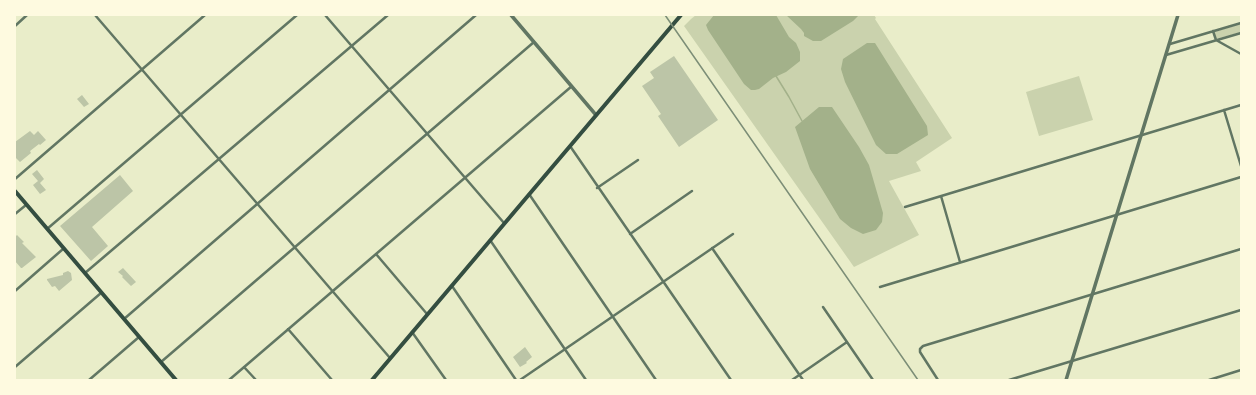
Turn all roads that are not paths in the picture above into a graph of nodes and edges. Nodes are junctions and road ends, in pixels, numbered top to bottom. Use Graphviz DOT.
graph roads {
  1 [pos="27,15"];
  2 [pos="95,15"];
  3 [pos="205,15"];
  4 [pos="296,15"];
  5 [pos="325,15"];
  6 [pos="388,15"];
  7 [pos="476,15"];
  8 [pos="511,15"];
  9 [pos="681,15"];
  10 [pos="1178,15"];
  11 [pos="1241,23"];
  12 [pos="15,26"];
  13 [pos="1213,31"];
  14 [pos="1241,32"];
  15 [pos="1216,40"];
  16 [pos="534,42"];
  17 [pos="1170,44"];
  18 [pos="351,46"];
  19 [pos="1241,54"];
  20 [pos="1166,55"];
  21 [pos="142,70"];
  22 [pos="572,86"];
  23 [pos="389,90"];
  24 [pos="1241,105"];
  25 [pos="1224,110"];
  26 [pos="180,114"];
  27 [pos="596,115"];
  28 [pos="427,134"];
  29 [pos="1142,135"];
  30 [pos="569,146"];
  31 [pos="219,159"];
  32 [pos="638,160"];
  33 [pos="1241,166"];
  34 [pos="1241,177"];
  35 [pos="464,178"];
  36 [pos="15,179"];
  37 [pos="597,188"];
  38 [pos="15,191"];
  39 [pos="692,191"];
  40 [pos="528,194"];
  41 [pos="941,196"];
  42 [pos="257,203"];
  43 [pos="26,205"];
  44 [pos="905,207"];
  45 [pos="15,214"];
  46 [pos="1118,215"];
  47 [pos="504,223"];
  48 [pos="47,229"];
  49 [pos="630,234"];
  50 [pos="733,234"];
  51 [pos="490,240"];
  52 [pos="294,248"];
  53 [pos="712,248"];
  54 [pos="63,249"];
  55 [pos="1241,249"];
  56 [pos="376,254"];
  57 [pos="960,262"];
  58 [pos="85,273"];
  59 [pos="663,282"];
  60 [pos="451,286"];
  61 [pos="880,287"];
  62 [pos="15,291"];
  63 [pos="102,292"];
  64 [pos="332,292"];
  65 [pos="1093,294"];
  66 [pos="823,307"];
  67 [pos="1241,310"];
  68 [pos="427,314"];
  69 [pos="613,316"];
  70 [pos="124,319"];
  71 [pos="288,329"];
  72 [pos="412,332"];
  73 [pos="139,337"];
  74 [pos="847,342"];
  75 [pos="565,349"];
  76 [pos="390,358"];
  77 [pos="1072,361"];
  78 [pos="161,362"];
  79 [pos="15,367"];
  80 [pos="244,367"];
  81 [pos="1241,370"];
  82 [pos="799,375"];
  83 [pos="374,379"];
  84 [pos="89,380"];
  85 [pos="176,380"];
  86 [pos="229,380"];
  87 [pos="256,380"];
  88 [pos="332,380"];
  89 [pos="446,380"];
  90 [pos="516,380"];
  91 [pos="520,380"];
  92 [pos="586,380"];
  93 [pos="656,380"];
  94 [pos="731,380"];
  95 [pos="792,380"];
  96 [pos="803,380"];
  97 [pos="873,380"];
  98 [pos="938,380"];
  99 [pos="1009,380"];
  100 [pos="1066,380"];
  101 [pos="1209,380"];
  1 -- 12 [label="street"];
  2 -- 21 [label="street"];
  3 -- 21 [label="street"];
  4 -- 26 [label="street"];
  5 -- 18 [label="street"];
  6 -- 18 [label="street"];
  7 -- 23 [label="street"];
  8 -- 16 [label="street"];
  9 -- 27 [label="main road"];
  10 -- 17 [label="street"];
  11 -- 13 [label="street"];
  13 -- 15 [label="street"];
  13 -- 17 [label="street"];
  14 -- 15 [label="street"];
  15 -- 19 [label="street"];
  15 -- 20 [label="street"];
  16 -- 22 [label="street"];
  16 -- 28 [label="street"];
  17 -- 20 [label="street"];
  18 -- 23 [label="street"];
  18 -- 31 [label="street"];
  20 -- 29 [label="street"];
  21 -- 26 [label="street"];
  21 -- 36 [label="street"];
  22 -- 27 [label="street"];
  22 -- 35 [label="street"];
  23 -- 28 [label="street"];
  23 -- 42 [label="street"];
  24 -- 25 [label="street"];
  25 -- 29 [label="street"];
  25 -- 33 [label="street"];
  26 -- 31 [label="street"];
  26 -- 48 [label="street"];
  27 -- 30 [label="main road"];
  28 -- 35 [label="street"];
  28 -- 52 [label="street"];
  29 -- 41 [label="street"];
  29 -- 46 [label="street"];
  30 -- 37 [label="street"];
  30 -- 40 [label="main road"];
  31 -- 42 [label="street"];
  31 -- 58 [label="street"];
  32 -- 37 [label="street"];
  34 -- 46 [label="street"];
  35 -- 47 [label="street"];
  35 -- 56 [label="street"];
  37 -- 49 [label="street"];
  38 -- 43 [label="main road"];
  39 -- 49 [label="street"];
  40 -- 47 [label="main road"];
  40 -- 69 [label="street"];
  41 -- 44 [label="street"];
  41 -- 57 [label="street"];
  42 -- 52 [label="street"];
  42 -- 70 [label="street"];
  43 -- 45 [label="street"];
  43 -- 48 [label="main road"];
  46 -- 57 [label="street"];
  46 -- 65 [label="street"];
  47 -- 51 [label="main road"];
  48 -- 54 [label="main road"];
  49 -- 59 [label="street"];
  50 -- 53 [label="street"];
  51 -- 60 [label="main road"];
  51 -- 75 [label="street"];
  52 -- 64 [label="street"];
  52 -- 78 [label="street"];
  53 -- 59 [label="street"];
  53 -- 82 [label="street"];
  54 -- 58 [label="main road"];
  54 -- 62 [label="street"];
  55 -- 65 [label="street"];
  56 -- 64 [label="street"];
  56 -- 68 [label="street"];
  57 -- 61 [label="street"];
  58 -- 63 [label="main road"];
  59 -- 69 [label="street"];
  59 -- 94 [label="street"];
  60 -- 68 [label="main road"];
  60 -- 90 [label="street"];
  63 -- 70 [label="main road"];
  63 -- 79 [label="street"];
  64 -- 71 [label="street"];
  64 -- 76 [label="street"];
  65 -- 77 [label="street"];
  65 -- 98 [label="street"];
  66 -- 74 [label="street"];
  67 -- 77 [label="street"];
  68 -- 72 [label="main road"];
  69 -- 75 [label="street"];
  69 -- 93 [label="street"];
  70 -- 73 [label="main road"];
  71 -- 80 [label="street"];
  71 -- 88 [label="street"];
  72 -- 76 [label="main road"];
  72 -- 89 [label="street"];
  73 -- 78 [label="main road"];
  73 -- 84 [label="street"];
  74 -- 82 [label="street"];
  74 -- 97 [label="street"];
  75 -- 91 [label="street"];
  75 -- 92 [label="street"];
  76 -- 83 [label="main road"];
  77 -- 99 [label="street"];
  77 -- 100 [label="street"];
  78 -- 85 [label="main road"];
  80 -- 86 [label="street"];
  80 -- 87 [label="street"];
  81 -- 101 [label="street"];
  82 -- 95 [label="street"];
  82 -- 96 [label="street"];
}
